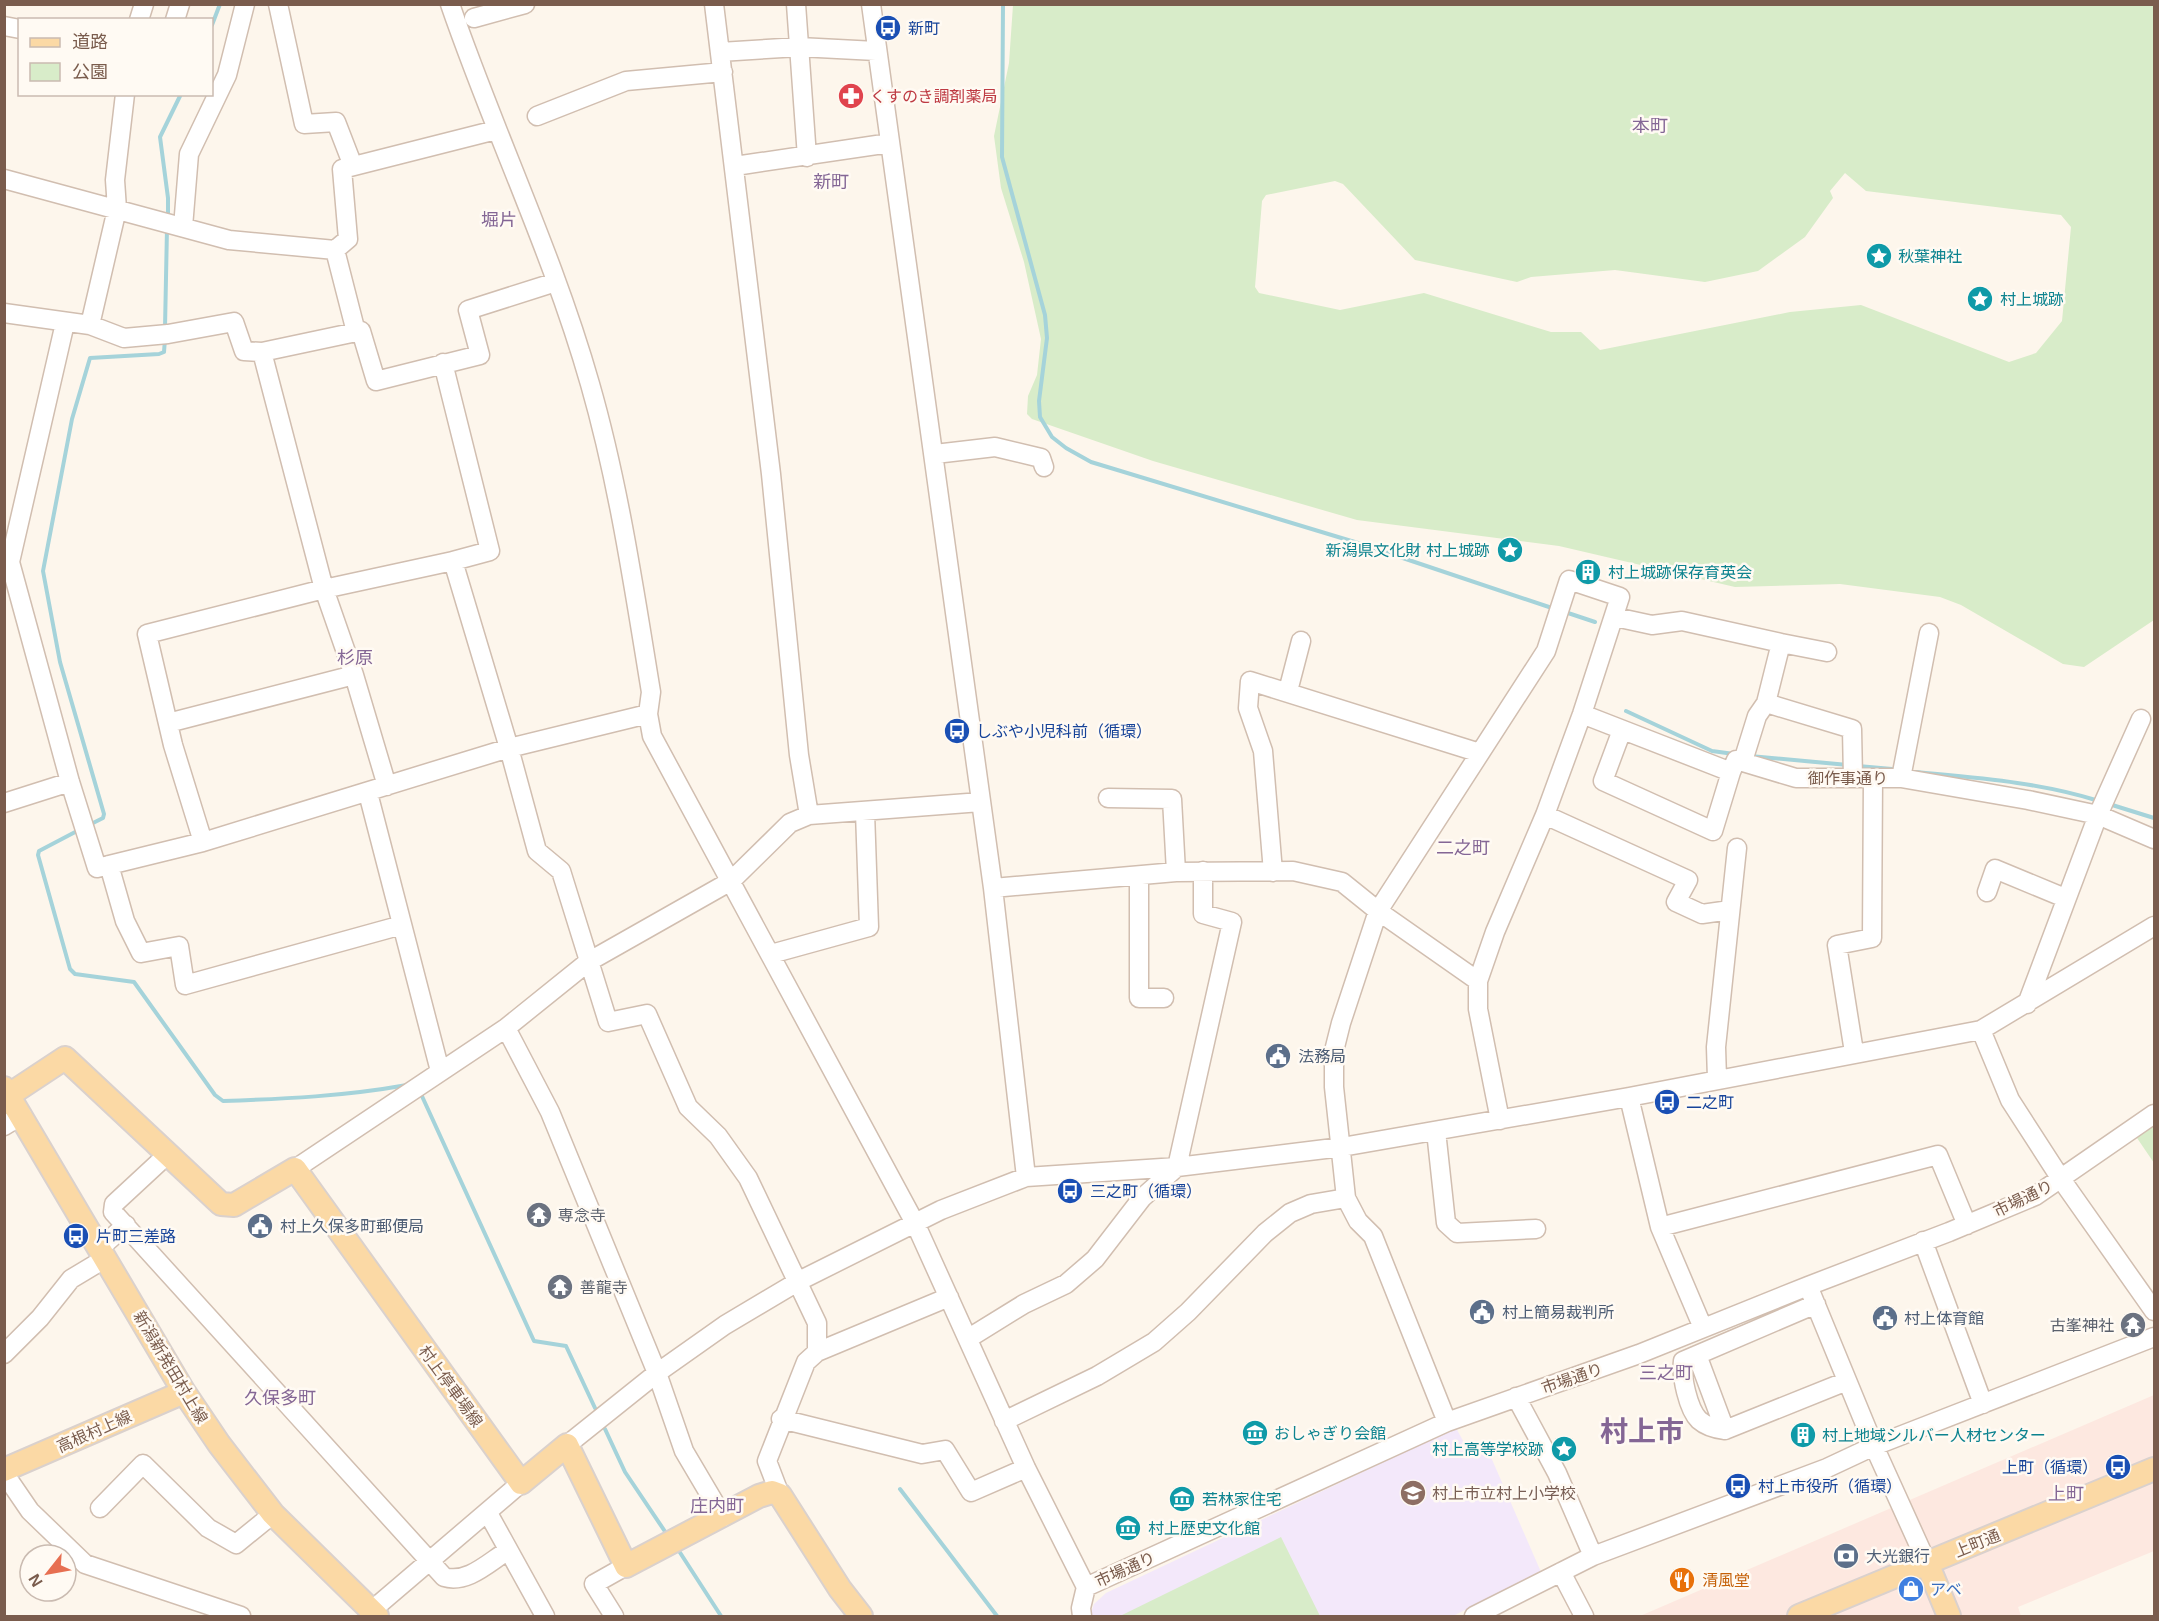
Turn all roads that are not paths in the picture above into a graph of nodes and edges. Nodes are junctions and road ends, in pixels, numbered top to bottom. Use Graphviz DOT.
graph roads {
  1 [pos="245,4"];
  2 [pos="278,4"];
  3 [pos="450,4"];
  4 [pos="525,4"];
  5 [pos="714,4"];
  6 [pos="795,4"];
  7 [pos="871,4"];
  8 [pos="474,18"];
  9 [pos="799,47"];
  10 [pos="876,51"];
  11 [pos="720,52"];
  12 [pos="723,72"];
  13 [pos="125,96"];
  14 [pos="537,116"];
  15 [pos="496,130"];
  16 [pos="890,143"];
  17 [pos="807,157"];
  18 [pos="352,166"];
  19 [pos="735,166"];
  20 [pos="4,179"];
  21 [pos="117,209"];
  22 [pos="183,227"];
  23 [pos="335,250"];
  24 [pos="556,282"];
  25 [pos="4,313"];
  26 [pos="65,323"];
  27 [pos="90,325"];
  28 [pos="356,332"];
  29 [pos="261,352"];
  30 [pos="443,363"];
  31 [pos="935,454"];
  32 [pos="1044,467"];
  33 [pos="453,561"];
  34 [pos="7,562"];
  35 [pos="324,589"];
  36 [pos="1615,617"];
  37 [pos="1929,633"];
  38 [pos="1301,641"];
  39 [pos="1781,644"];
  40 [pos="1827,652"];
  41 [pos="354,675"];
  42 [pos="1288,691"];
  43 [pos="1766,703"];
  44 [pos="648,714"];
  45 [pos="1582,714"];
  46 [pos="2141,719"];
  47 [pos="168,723"];
  48 [pos="1622,730"];
  49 [pos="509,748"];
  50 [pos="1480,753"];
  51 [pos="1737,767"];
  52 [pos="1853,778"];
  53 [pos="1873,778"];
  54 [pos="1901,778"];
  55 [pos="70,782"];
  56 [pos="387,786"];
  57 [pos="368,793"];
  58 [pos="1108,798"];
  59 [pos="981,802"];
  60 [pos="4,803"];
  61 [pos="865,812"];
  62 [pos="809,815"];
  63 [pos="1545,815"];
  64 [pos="2098,815"];
  65 [pos="2154,839"];
  66 [pos="203,842"];
  67 [pos="1737,848"];
  68 [pos="109,865"];
  69 [pos="1203,871"];
  70 [pos="1176,872"];
  71 [pos="1273,872"];
  72 [pos="1139,876"];
  73 [pos="731,881"];
  74 [pos="993,888"];
  75 [pos="1986,892"];
  76 [pos="2065,898"];
  77 [pos="1730,910"];
  78 [pos="1378,911"];
  79 [pos="402,925"];
  80 [pos="2154,926"];
  81 [pos="771,954"];
  82 [pos="588,962"];
  83 [pos="1478,981"];
  84 [pos="1164,998"];
  85 [pos="2027,1004"];
  86 [pos="506,1028"];
  87 [pos="1981,1030"];
  88 [pos="1854,1052"];
  89 [pos="440,1071"];
  90 [pos="1717,1079"];
  91 [pos="7,1092"];
  92 [pos="1629,1097"];
  93 [pos="2154,1114"];
  94 [pos="1500,1120"];
  95 [pos="13,1121"];
  96 [pos="1436,1131"];
  97 [pos="1342,1147"];
  98 [pos="168,1154"];
  99 [pos="1176,1167"];
  100 [pos="295,1169"];
  101 [pos="1026,1178"];
  102 [pos="2061,1179"];
  103 [pos="1346,1198"];
  104 [pos="916,1225"];
  105 [pos="1967,1225"];
  106 [pos="126,1226"];
  107 [pos="1660,1227"];
  108 [pos="1536,1230"];
  109 [pos="1923,1241"];
  110 [pos="103,1253"];
  111 [pos="799,1281"];
  112 [pos="1808,1286"];
  113 [pos="950,1297"];
  114 [pos="1816,1304"];
  115 [pos="2154,1311"];
  116 [pos="1703,1328"];
  117 [pos="2154,1337"];
  118 [pos="969,1338"];
  119 [pos="817,1352"];
  120 [pos="4,1354"];
  121 [pos="657,1373"];
  122 [pos="1847,1381"];
  123 [pos="184,1392"];
  124 [pos="1516,1397"];
  125 [pos="1983,1404"];
  126 [pos="781,1419"];
  127 [pos="1004,1421"];
  128 [pos="1447,1422"];
  129 [pos="567,1445"];
  130 [pos="1874,1446"];
  131 [pos="1026,1468"];
  132 [pos="2154,1469"];
  133 [pos="4,1472"];
  134 [pos="521,1484"];
  135 [pos="780,1495"];
  136 [pos="100,1508"];
  137 [pos="488,1513"];
  138 [pos="273,1514"];
  139 [pos="723,1517"];
  140 [pos="507,1551"];
  141 [pos="1593,1556"];
  142 [pos="431,1560"];
  143 [pos="1927,1563"];
  144 [pos="627,1566"];
  145 [pos="1561,1572"];
  146 [pos="1086,1587"];
  147 [pos="374,1614"];
  148 [pos="241,1617"];
  149 [pos="545,1617"];
  150 [pos="614,1617"];
  151 [pos="861,1617"];
  152 [pos="1083,1617"];
  153 [pos="1474,1617"];
  154 [pos="1584,1617"];
  155 [pos="1799,1617"];
  156 [pos="1949,1617"];
  1 -- 22 [label="street"];
  2 -- 18 [label="street"];
  3 -- 15 [label="street"];
  4 -- 8 [label="street"];
  5 -- 11 [label="street"];
  6 -- 9 [label="street"];
  7 -- 10 [label="street"];
  9 -- 10 [label="street"];
  9 -- 11 [label="street"];
  9 -- 17 [label="street"];
  10 -- 16 [label="street"];
  11 -- 12 [label="street"];
  12 -- 14 [label="street"];
  12 -- 19 [label="street"];
  13 -- 21 [label="street"];
  15 -- 18 [label="street"];
  15 -- 24 [label="street"];
  16 -- 17 [label="street"];
  16 -- 31 [label="street"];
  17 -- 19 [label="street"];
  18 -- 23 [label="street"];
  19 -- 62 [label="street"];
  20 -- 21 [label="street"];
  21 -- 22 [label="street"];
  21 -- 27 [label="street"];
  22 -- 23 [label="street"];
  23 -- 28 [label="street"];
  24 -- 30 [label="street"];
  24 -- 44 [label="street"];
  25 -- 26 [label="street"];
  26 -- 27 [label="street"];
  26 -- 34 [label="street"];
  27 -- 29 [label="street"];
  28 -- 29 [label="street"];
  28 -- 30 [label="street"];
  29 -- 35 [label="street"];
  30 -- 33 [label="street"];
  31 -- 32 [label="street"];
  31 -- 59 [label="street"];
  33 -- 35 [label="street"];
  33 -- 49 [label="street"];
  34 -- 55 [label="street"];
  35 -- 41 [label="street"];
  35 -- 47 [label="street"];
  36 -- 39 [label="street"];
  36 -- 45 [label="street"];
  36 -- 50 [label="street"];
  37 -- 54 [label="street"];
  38 -- 42 [label="street"];
  39 -- 40 [label="street"];
  39 -- 43 [label="street"];
  41 -- 47 [label="street"];
  41 -- 56 [label="street"];
  42 -- 50 [label="street"];
  42 -- 71 [label="street"];
  43 -- 51 [label="street"];
  43 -- 52 [label="street"];
  44 -- 49 [label="street"];
  44 -- 73 [label="street"];
  45 -- 48 [label="street, 御作事通り"];
  45 -- 63 [label="street"];
  46 -- 64 [label="street"];
  47 -- 66 [label="street"];
  48 -- 51 [label="street, 御作事通り"];
  48 -- 51 [label="street"];
  49 -- 56 [label="street"];
  49 -- 82 [label="street"];
  50 -- 78 [label="street"];
  51 -- 52 [label="street, 御作事通り"];
  52 -- 53 [label="street, 御作事通り"];
  53 -- 54 [label="street, 御作事通り"];
  53 -- 88 [label="street"];
  54 -- 64 [label="street, 御作事通り"];
  55 -- 60 [label="street"];
  55 -- 68 [label="street"];
  56 -- 57 [label="street"];
  57 -- 66 [label="street"];
  57 -- 79 [label="street"];
  58 -- 70 [label="street"];
  59 -- 61 [label="street"];
  59 -- 74 [label="street"];
  61 -- 62 [label="street"];
  61 -- 81 [label="street"];
  62 -- 73 [label="street"];
  63 -- 77 [label="street"];
  63 -- 83 [label="street"];
  64 -- 65 [label="street, 御作事通り"];
  64 -- 76 [label="street"];
  66 -- 68 [label="street"];
  67 -- 77 [label="street"];
  68 -- 79 [label="street"];
  69 -- 70 [label="street"];
  69 -- 71 [label="street"];
  69 -- 99 [label="street"];
  70 -- 72 [label="street"];
  71 -- 78 [label="street"];
  72 -- 74 [label="street"];
  72 -- 84 [label="street"];
  73 -- 81 [label="street"];
  73 -- 82 [label="street"];
  74 -- 101 [label="street"];
  75 -- 76 [label="street"];
  76 -- 85 [label="street"];
  77 -- 90 [label="street"];
  78 -- 83 [label="street"];
  78 -- 97 [label="street"];
  79 -- 89 [label="street"];
  80 -- 85 [label="street"];
  81 -- 104 [label="street"];
  82 -- 86 [label="street"];
  82 -- 111 [label="street"];
  83 -- 94 [label="street"];
  85 -- 87 [label="street"];
  86 -- 89 [label="street"];
  86 -- 121 [label="street"];
  87 -- 88 [label="street"];
  87 -- 102 [label="street"];
  88 -- 90 [label="street"];
  89 -- 100 [label="street"];
  90 -- 92 [label="street"];
  91 -- 95 [label="main road, 新潟新発田村上線"];
  91 -- 98 [label="main road"];
  92 -- 94 [label="street"];
  92 -- 107 [label="street"];
  93 -- 102 [label="street, 市場通り"];
  94 -- 96 [label="street"];
  95 -- 110 [label="main road, 新潟新発田村上線"];
  96 -- 97 [label="street"];
  96 -- 108 [label="street"];
  97 -- 99 [label="street"];
  97 -- 103 [label="street"];
  98 -- 100 [label="main road"];
  98 -- 106 [label="street"];
  99 -- 101 [label="street"];
  99 -- 118 [label="street"];
  100 -- 134 [label="main road, 村上停車場線"];
  101 -- 104 [label="street"];
  102 -- 105 [label="street, 市場通り"];
  102 -- 115 [label="street"];
  103 -- 127 [label="street"];
  103 -- 128 [label="street"];
  104 -- 111 [label="street"];
  104 -- 113 [label="street"];
  105 -- 107 [label="street"];
  105 -- 109 [label="street, 市場通り"];
  106 -- 110 [label="street"];
  106 -- 142 [label="street"];
  107 -- 116 [label="street"];
  109 -- 112 [label="street, 市場通り"];
  109 -- 125 [label="street"];
  110 -- 120 [label="street"];
  110 -- 123 [label="main road, 新潟新発田村上線"];
  111 -- 119 [label="street"];
  111 -- 121 [label="street"];
  112 -- 114 [label="street"];
  112 -- 116 [label="street, 市場通り"];
  113 -- 118 [label="street"];
  113 -- 119 [label="street"];
  114 -- 122 [label="street"];
  114 -- 122 [label="street"];
  116 -- 124 [label="street, 市場通り"];
  117 -- 125 [label="street"];
  118 -- 127 [label="street"];
  119 -- 126 [label="street"];
  121 -- 129 [label="street"];
  121 -- 139 [label="street"];
  122 -- 130 [label="street"];
  123 -- 133 [label="main road, 高根村上線"];
  123 -- 138 [label="main road, 新潟新発田村上線"];
  124 -- 128 [label="street, 市場通り"];
  124 -- 141 [label="street"];
  125 -- 130 [label="street"];
  126 -- 131 [label="street"];
  126 -- 135 [label="street"];
  127 -- 131 [label="street"];
  128 -- 146 [label="street, 市場通り"];
  129 -- 134 [label="main road"];
  129 -- 144 [label="main road"];
  130 -- 141 [label="street"];
  130 -- 143 [label="street"];
  131 -- 146 [label="street"];
  132 -- 143 [label="main road, 上町通"];
  133 -- 148 [label="street"];
  134 -- 137 [label="street"];
  135 -- 139 [label="main road"];
  135 -- 151 [label="main road"];
  136 -- 138 [label="street"];
  137 -- 140 [label="street"];
  137 -- 142 [label="street"];
  138 -- 147 [label="main road, 新潟新発田村上線"];
  139 -- 144 [label="main road"];
  140 -- 142 [label="street"];
  140 -- 149 [label="street"];
  141 -- 145 [label="street"];
  142 -- 147 [label="street"];
  143 -- 155 [label="main road, 上町通"];
  143 -- 156 [label="main road"];
  144 -- 150 [label="street"];
  145 -- 153 [label="street"];
  145 -- 154 [label="street"];
  146 -- 152 [label="street"];
}
